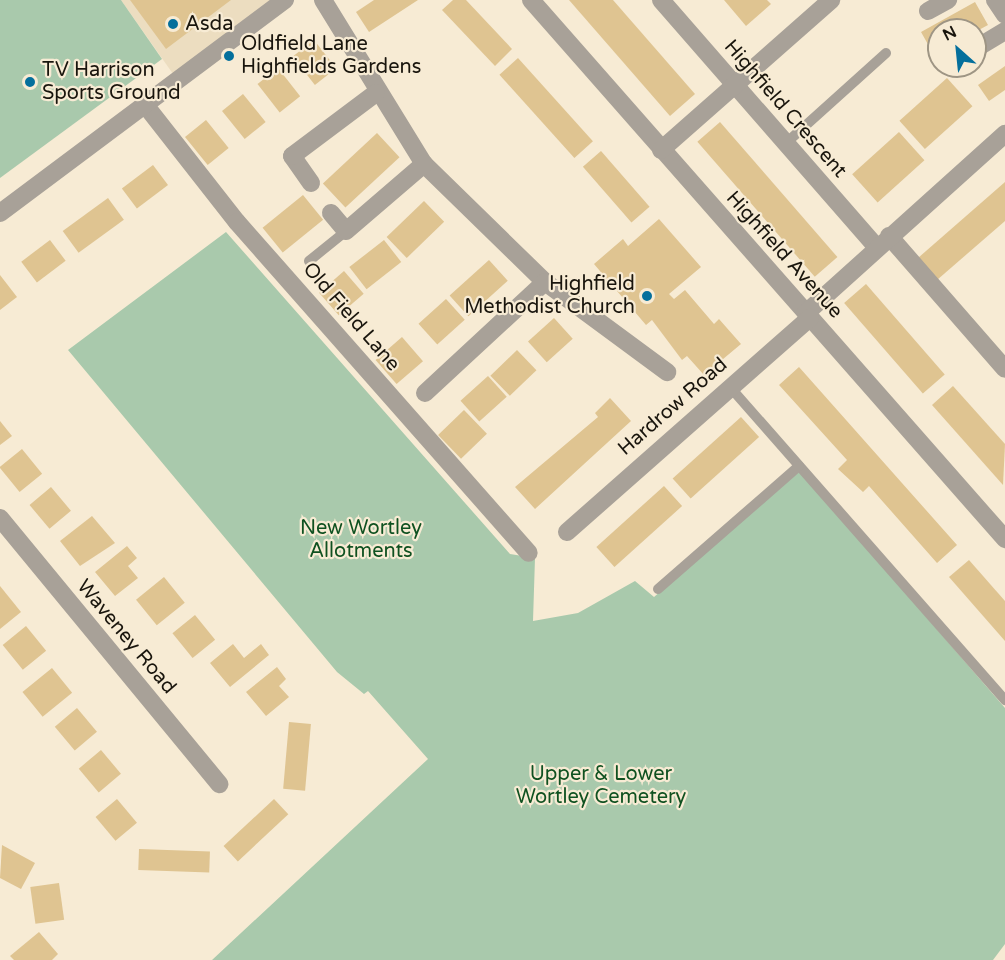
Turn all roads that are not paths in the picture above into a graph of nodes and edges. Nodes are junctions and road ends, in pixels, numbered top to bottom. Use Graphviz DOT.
graph roads {
  1 [pos="285,0"];
  2 [pos="323,0"];
  3 [pos="531,0"];
  4 [pos="661,0"];
  5 [pos="831,0"];
  6 [pos="948,0"];
  7 [pos="995,0"];
  8 [pos="928,11"];
  9 [pos="1005,15"];
  10 [pos="1005,31"];
  11 [pos="987,42"];
  12 [pos="886,53"];
  13 [pos="734,86"];
  14 [pos="376,93"];
  15 [pos="146,105"];
  16 [pos="1005,134"];
  17 [pos="785,144"];
  18 [pos="661,150"];
  19 [pos="424,164"];
  20 [pos="311,183"];
  21 [pos="0,213"];
  22 [pos="332,213"];
  23 [pos="346,231"];
  24 [pos="883,242"];
  25 [pos="309,261"];
  26 [pos="545,282"];
  27 [pos="808,315"];
  28 [pos="1005,369"];
  29 [pos="667,372"];
  30 [pos="730,387"];
  31 [pos="425,393"];
  32 [pos="799,466"];
  33 [pos="0,518"];
  34 [pos="567,532"];
  35 [pos="1005,539"];
  36 [pos="529,553"];
  37 [pos="658,589"];
  38 [pos="1005,699"];
  39 [pos="219,784"];
  1 -- 15 [label="street"];
  2 -- 14 [label="street"];
  3 -- 18 [label="street, Highfield Avenue"];
  4 -- 13 [label="street, Highfield Crescent"];
  5 -- 13 [label="street"];
  6 -- 8 [label="street"];
  7 -- 9 [label="street"];
  10 -- 11 [label="street"];
  12 -- 17 [label="lane"];
  13 -- 17 [label="street, Highfield Crescent"];
  13 -- 18 [label="street"];
  14 -- 19 [label="street"];
  14 -- 20 [label="street"];
  15 -- 21 [label="street"];
  15 -- 36 [label="street, Old Field Lane"];
  16 -- 24 [label="street, Hardrow Road"];
  17 -- 24 [label="street, Highfield Crescent"];
  18 -- 27 [label="street, Highfield Avenue"];
  19 -- 23 [label="street"];
  19 -- 26 [label="street"];
  22 -- 23 [label="street"];
  23 -- 25 [label="lane"];
  24 -- 27 [label="street, Hardrow Road"];
  24 -- 28 [label="street, Highfield Crescent"];
  26 -- 29 [label="street"];
  26 -- 31 [label="street"];
  27 -- 30 [label="street, Hardrow Road"];
  27 -- 35 [label="street, Highfield Avenue"];
  30 -- 32 [label="lane"];
  30 -- 34 [label="street, Hardrow Road"];
  32 -- 37 [label="lane"];
  32 -- 38 [label="lane"];
  33 -- 39 [label="street, Waveney Road"];
}
